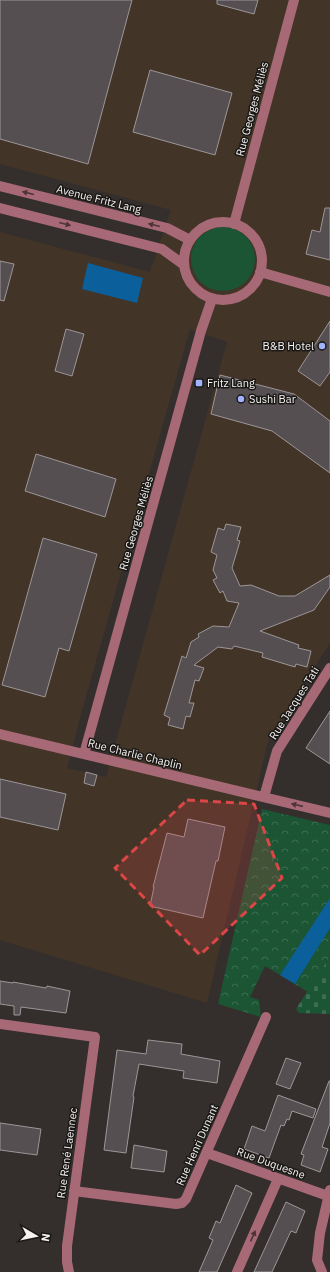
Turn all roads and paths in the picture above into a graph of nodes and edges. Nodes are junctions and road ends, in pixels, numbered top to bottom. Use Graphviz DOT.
graph roads {
  1 [pos="294,0"];
  2 [pos="0,186"];
  3 [pos="0,208"];
  4 [pos="234,224"];
  5 [pos="190,240"];
  6 [pos="184,265"];
  7 [pos="260,272"];
  8 [pos="330,292"];
  9 [pos="212,299"];
  10 [pos="330,668"];
  11 [pos="0,734"];
  12 [pos="84,754"];
  13 [pos="264,797"];
  14 [pos="330,813"];
  15 [pos="266,1017"];
  16 [pos="0,1024"];
  17 [pos="207,1153"];
  18 [pos="278,1178"];
  19 [pos="74,1191"];
  20 [pos="329,1193"];
  21 [pos="69,1272"];
  22 [pos="237,1272"];
  23 [pos="322,1272"];
  1 -- 4 [label="street, Rue Georges Méliès"];
  5 -- 2 [label="street, Avenue Fritz Lang, one-way"];
  3 -- 6 [label="street, one-way"];
  4 -- 5 [label="street"];
  4 -- 7 [label="street"];
  5 -- 6 [label="street"];
  6 -- 9 [label="street"];
  7 -- 8 [label="street"];
  7 -- 9 [label="street"];
  9 -- 12 [label="street, Rue Georges Méliès"];
  10 -- 13 [label="street, Rue Jacques Tati"];
  11 -- 12 [label="street, Rue Charlie Chaplin"];
  12 -- 13 [label="street, Rue Charlie Chaplin"];
  14 -- 13 [label="street, Rue Charlie Chaplin, one-way"];
  15 -- 17 [label="street, Rue Henri Dunant"];
  16 -- 19 [label="street, Rue René Laennec"];
  17 -- 18 [label="street, Rue Duquesne"];
  17 -- 19 [label="street, Rue Henri Dunant"];
  18 -- 20 [label="street, Rue Duquesne"];
  22 -- 18 [label="street, one-way"];
  19 -- 21 [label="street, Rue René Laennec"];
  20 -- 23 [label="street"];
}
